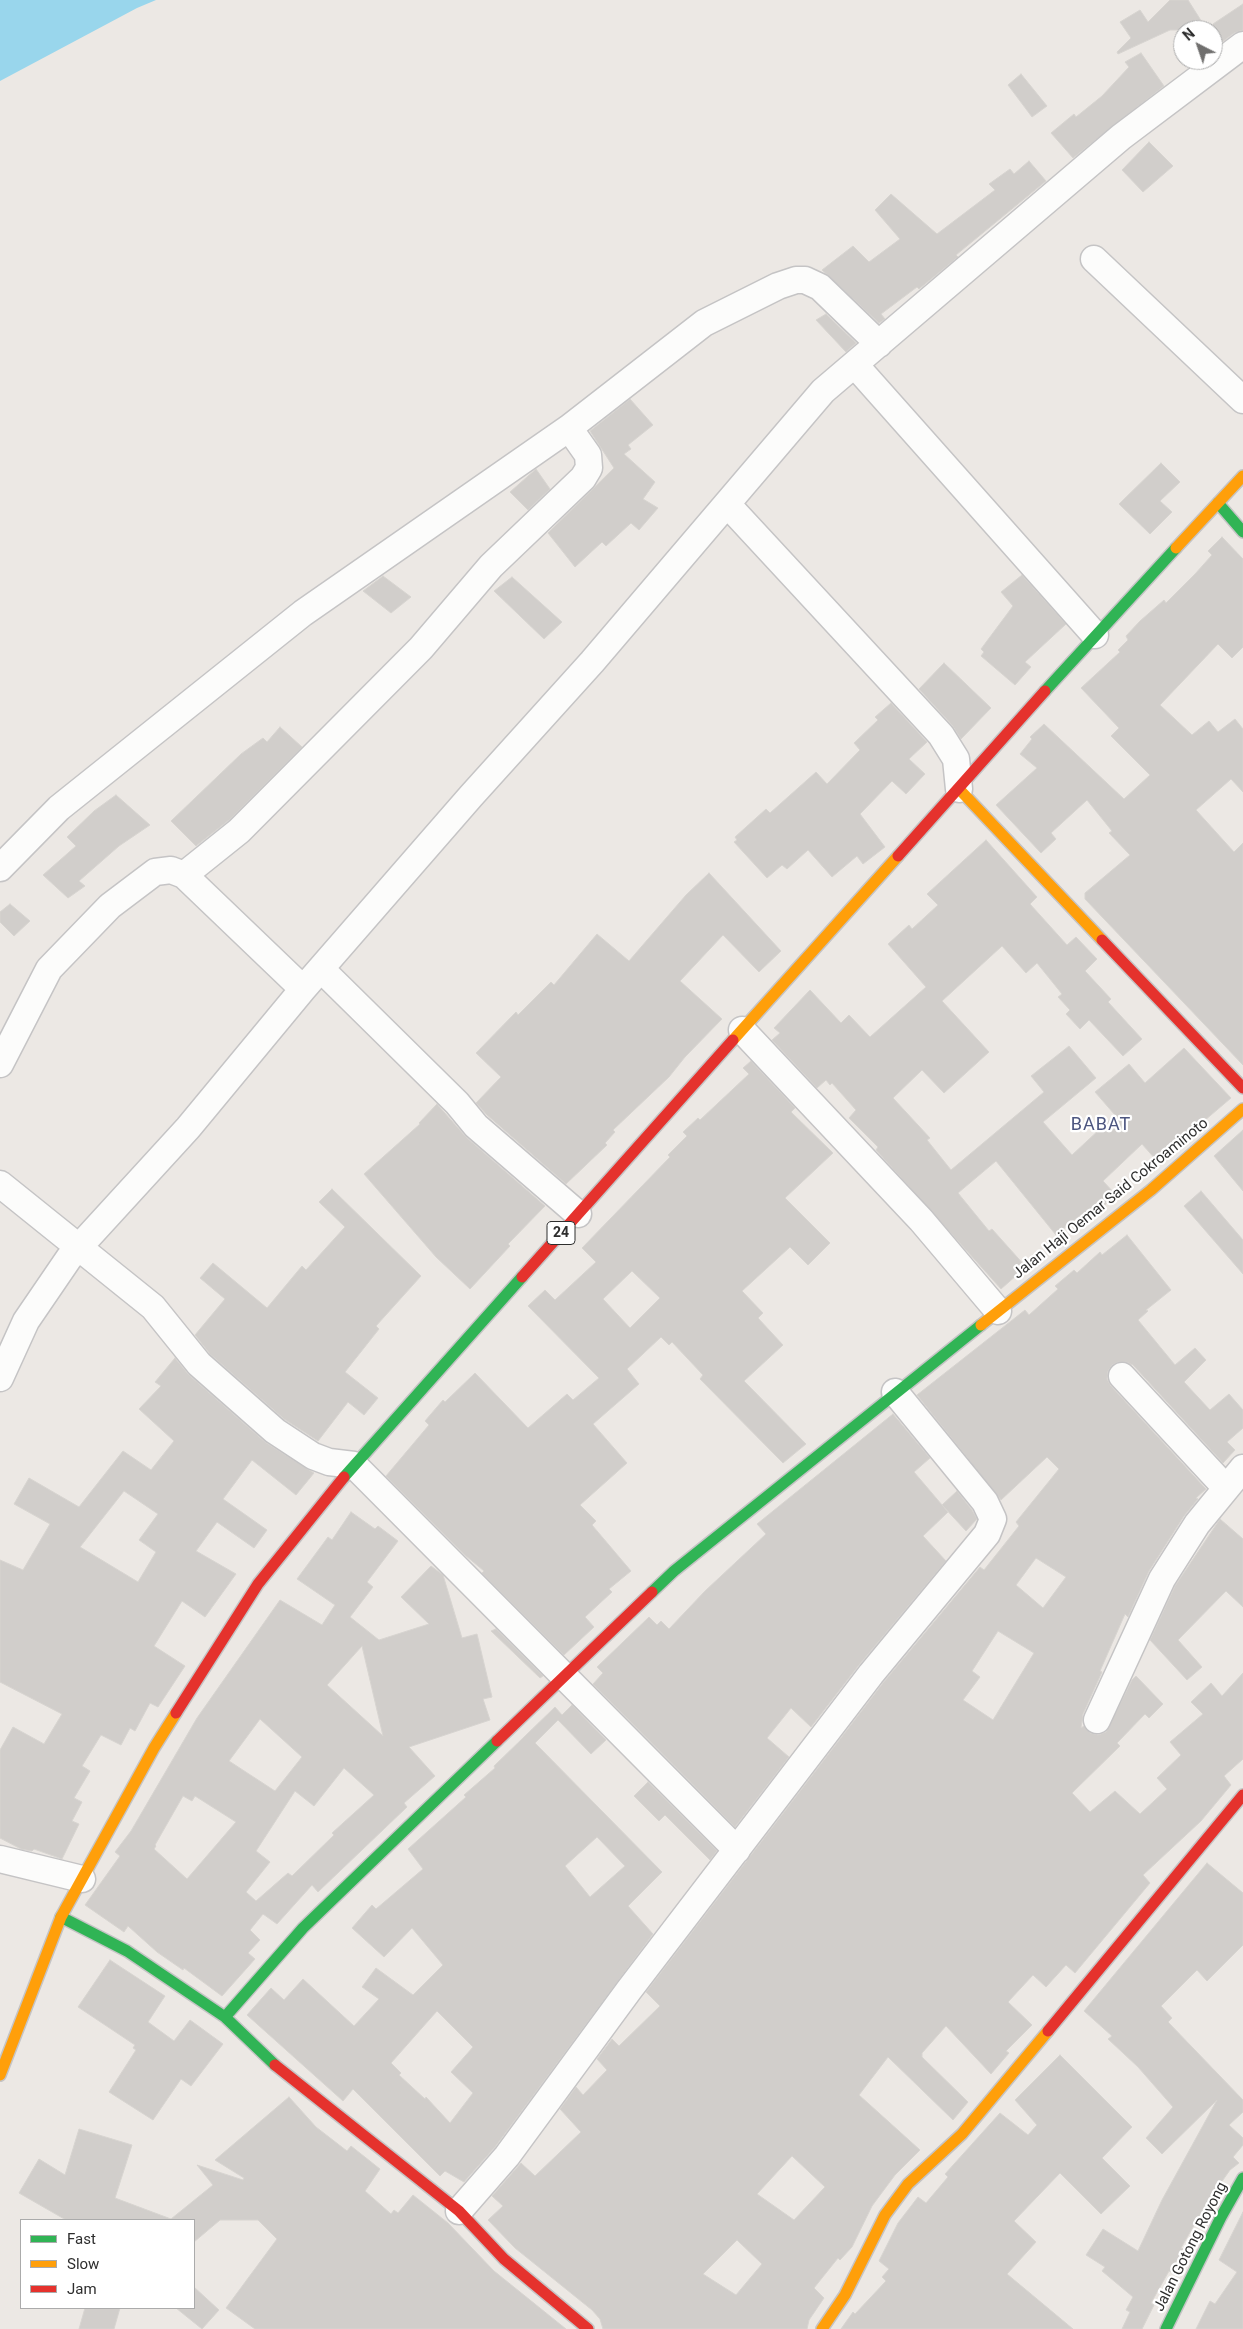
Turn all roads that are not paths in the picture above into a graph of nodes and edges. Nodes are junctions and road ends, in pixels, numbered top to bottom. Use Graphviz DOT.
graph roads {
  1 [pos="1243,45"];
  2 [pos="1094,259"];
  3 [pos="879,344"];
  4 [pos="855,365"];
  5 [pos="1243,400"];
  6 [pos="569,428"];
  7 [pos="1243,476"];
  8 [pos="1218,503"];
  9 [pos="727,504"];
  10 [pos="1243,532"];
  11 [pos="1095,635"];
  12 [pos="959,789"];
  13 [pos="0,868"];
  14 [pos="184,875"];
  15 [pos="321,969"];
  16 [pos="303,989"];
  17 [pos="742,1030"];
  18 [pos="0,1064"];
  19 [pos="1243,1088"];
  20 [pos="1243,1109"];
  21 [pos="0,1184"];
  22 [pos="578,1214"];
  23 [pos="79,1248"];
  24 [pos="998,1310"];
  25 [pos="1122,1376"];
  26 [pos="0,1378"];
  27 [pos="895,1392"];
  28 [pos="354,1465"];
  29 [pos="1243,1468"];
  30 [pos="1226,1488"];
  31 [pos="564,1677"];
  32 [pos="1097,1720"];
  33 [pos="1243,1796"];
  34 [pos="737,1850"];
  35 [pos="0,1860"];
  36 [pos="82,1879"];
  37 [pos="61,1917"];
  38 [pos="225,2017"];
  39 [pos="0,2075"];
  40 [pos="1243,2178"];
  41 [pos="459,2211"];
  42 [pos="588,2329"];
  43 [pos="822,2329"];
  44 [pos="1166,2329"];
  1 -- 3 [label="street"];
  2 -- 5 [label="street"];
  3 -- 4 [label="street"];
  3 -- 6 [label="street"];
  4 -- 9 [label="street"];
  4 -- 11 [label="street"];
  6 -- 13 [label="street"];
  6 -- 14 [label="street"];
  7 -- 8 [label="main road, 24"];
  8 -- 10 [label="main road"];
  8 -- 11 [label="main road, 24"];
  9 -- 12 [label="street"];
  9 -- 15 [label="street"];
  11 -- 12 [label="main road, 24"];
  12 -- 17 [label="main road, 24"];
  12 -- 19 [label="main road"];
  14 -- 16 [label="street"];
  14 -- 18 [label="street"];
  15 -- 16 [label="street"];
  15 -- 22 [label="street"];
  16 -- 23 [label="street"];
  17 -- 22 [label="main road, 24"];
  17 -- 24 [label="street"];
  20 -- 24 [label="main road, Jalan Haji Oemar Said Cokroaminoto"];
  21 -- 23 [label="street"];
  22 -- 28 [label="main road, 24"];
  23 -- 26 [label="street"];
  23 -- 28 [label="street"];
  24 -- 27 [label="main road, Jalan Haji Oemar Said Cokroaminoto"];
  25 -- 30 [label="street"];
  27 -- 31 [label="main road, Jalan Haji Oemar Said Cokroaminoto"];
  27 -- 34 [label="street"];
  28 -- 31 [label="street"];
  28 -- 36 [label="main road, 24"];
  29 -- 30 [label="street"];
  30 -- 32 [label="street"];
  31 -- 34 [label="street"];
  31 -- 38 [label="main road, Jalan Haji Oemar Said Cokroaminoto"];
  33 -- 43 [label="main road"];
  34 -- 41 [label="street"];
  35 -- 36 [label="street"];
  36 -- 37 [label="main road, 24"];
  37 -- 38 [label="main road"];
  37 -- 39 [label="main road, 24"];
  38 -- 41 [label="main road"];
  40 -- 44 [label="main road, Jalan Gotong Royong"];
  41 -- 42 [label="main road"];
}
